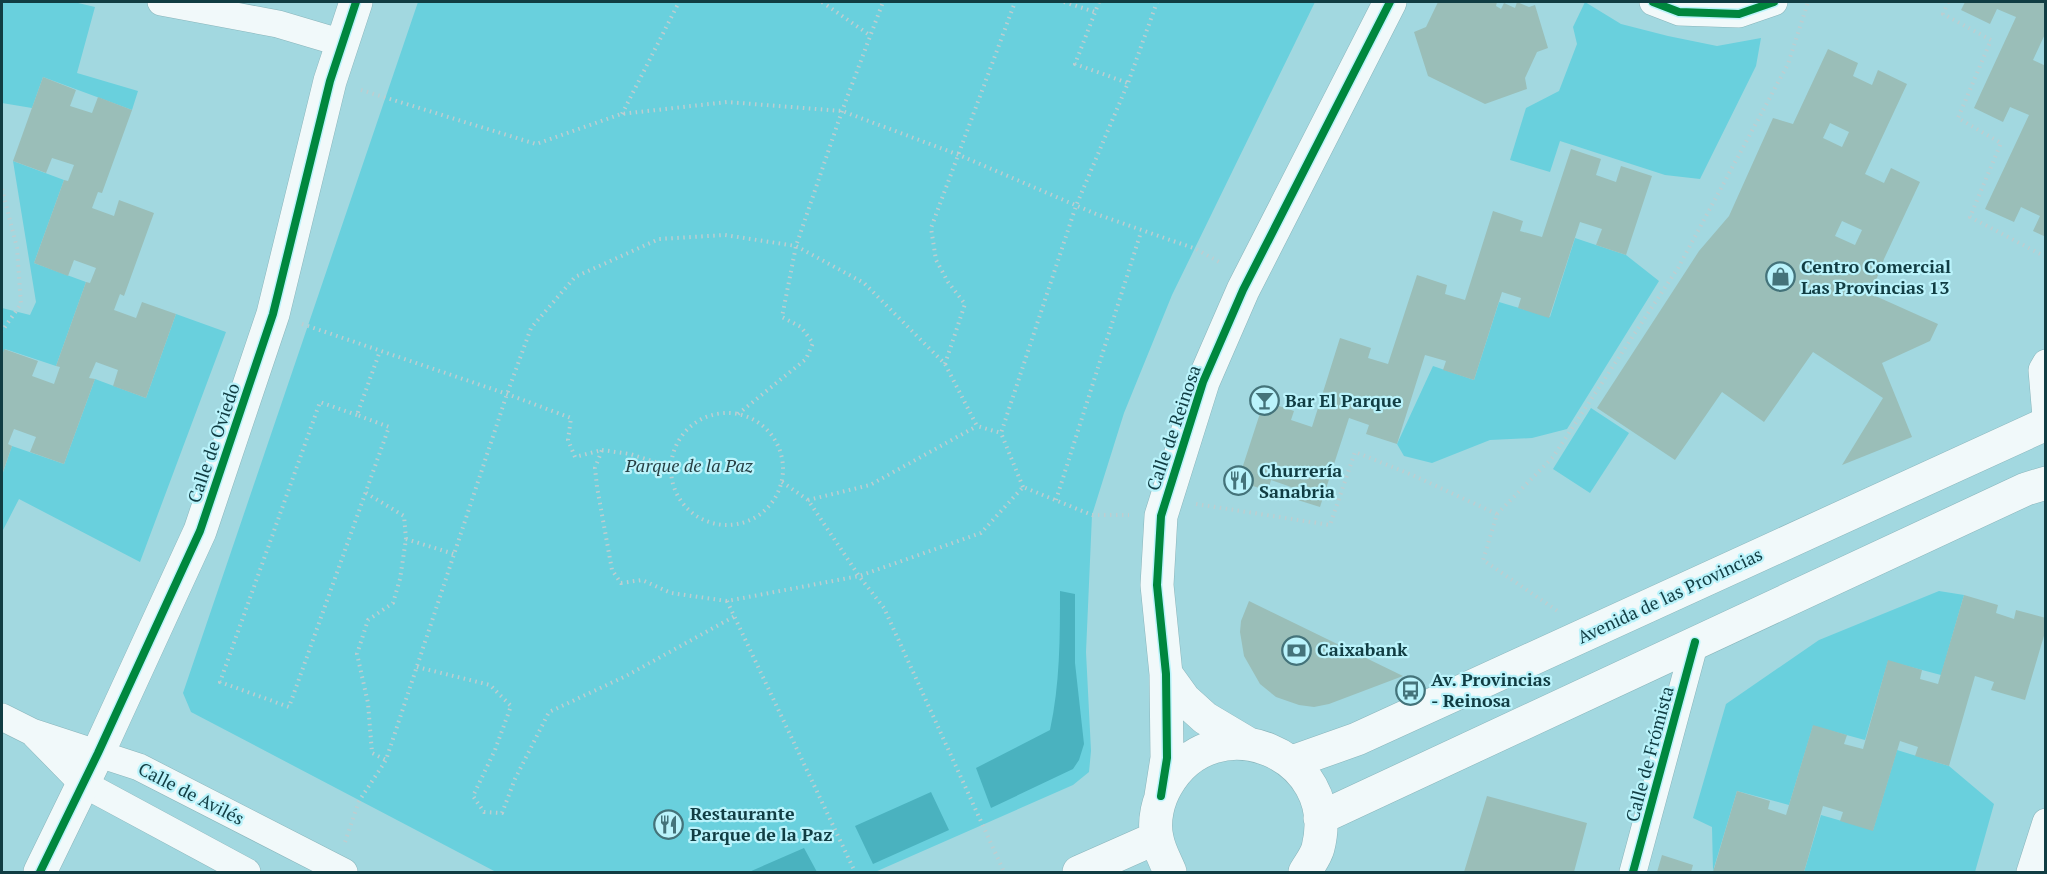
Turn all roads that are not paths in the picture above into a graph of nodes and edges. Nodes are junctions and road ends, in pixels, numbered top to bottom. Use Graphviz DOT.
graph roads {
  1 [pos="161,2"];
  2 [pos="356,2"];
  3 [pos="1390,2"];
  4 [pos="1653,2"];
  5 [pos="1774,2"];
  6 [pos="342,43"];
  7 [pos="2046,363"];
  8 [pos="2046,417"];
  9 [pos="2046,424"];
  10 [pos="2046,483"];
  11 [pos="1695,642"];
  12 [pos="1166,674"];
  13 [pos="2,717"];
  14 [pos="32,732"];
  15 [pos="1247,743"];
  16 [pos="98,753"];
  17 [pos="1292,762"];
  18 [pos="82,783"];
  19 [pos="1161,796"];
  20 [pos="1320,818"];
  21 [pos="2046,822"];
  22 [pos="1156,838"];
  23 [pos="340,870"];
  24 [pos="40,873"];
  25 [pos="247,873"];
  26 [pos="1078,873"];
  27 [pos="1170,873"];
  28 [pos="1305,873"];
  29 [pos="1634,873"];
  30 [pos="2030,873"];
  1 -- 6 [label="street"];
  2 -- 6 [label="main road, Calle de Oviedo"];
  3 -- 12 [label="main road, Calle de Reinosa"];
  4 -- 5 [label="street"];
  6 -- 16 [label="main road, Calle de Oviedo"];
  7 -- 8 [label="street"];
  9 -- 17 [label="main road, Avenida de las Provincias"];
  10 -- 11 [label="main road"];
  11 -- 20 [label="main road"];
  11 -- 29 [label="street, Calle de Frómista"];
  12 -- 15 [label="main road, Calle de Reinosa"];
  12 -- 19 [label="main road, Calle de Reinosa"];
  13 -- 14 [label="street, Calle de Avilés"];
  14 -- 16 [label="street, Calle de Avilés"];
  14 -- 18 [label="street, Calle de Avilés"];
  15 -- 17 [label="main road"];
  15 -- 19 [label="main road"];
  16 -- 18 [label="main road, Calle de Oviedo"];
  16 -- 23 [label="street, Calle de Avilés"];
  17 -- 20 [label="main road"];
  18 -- 24 [label="main road, Calle de Oviedo"];
  18 -- 25 [label="street, Calle de Avilés"];
  19 -- 22 [label="main road, Calle de Reinosa"];
  20 -- 28 [label="main road"];
  21 -- 30 [label="street"];
  22 -- 26 [label="main road"];
  22 -- 27 [label="main road"];
}
